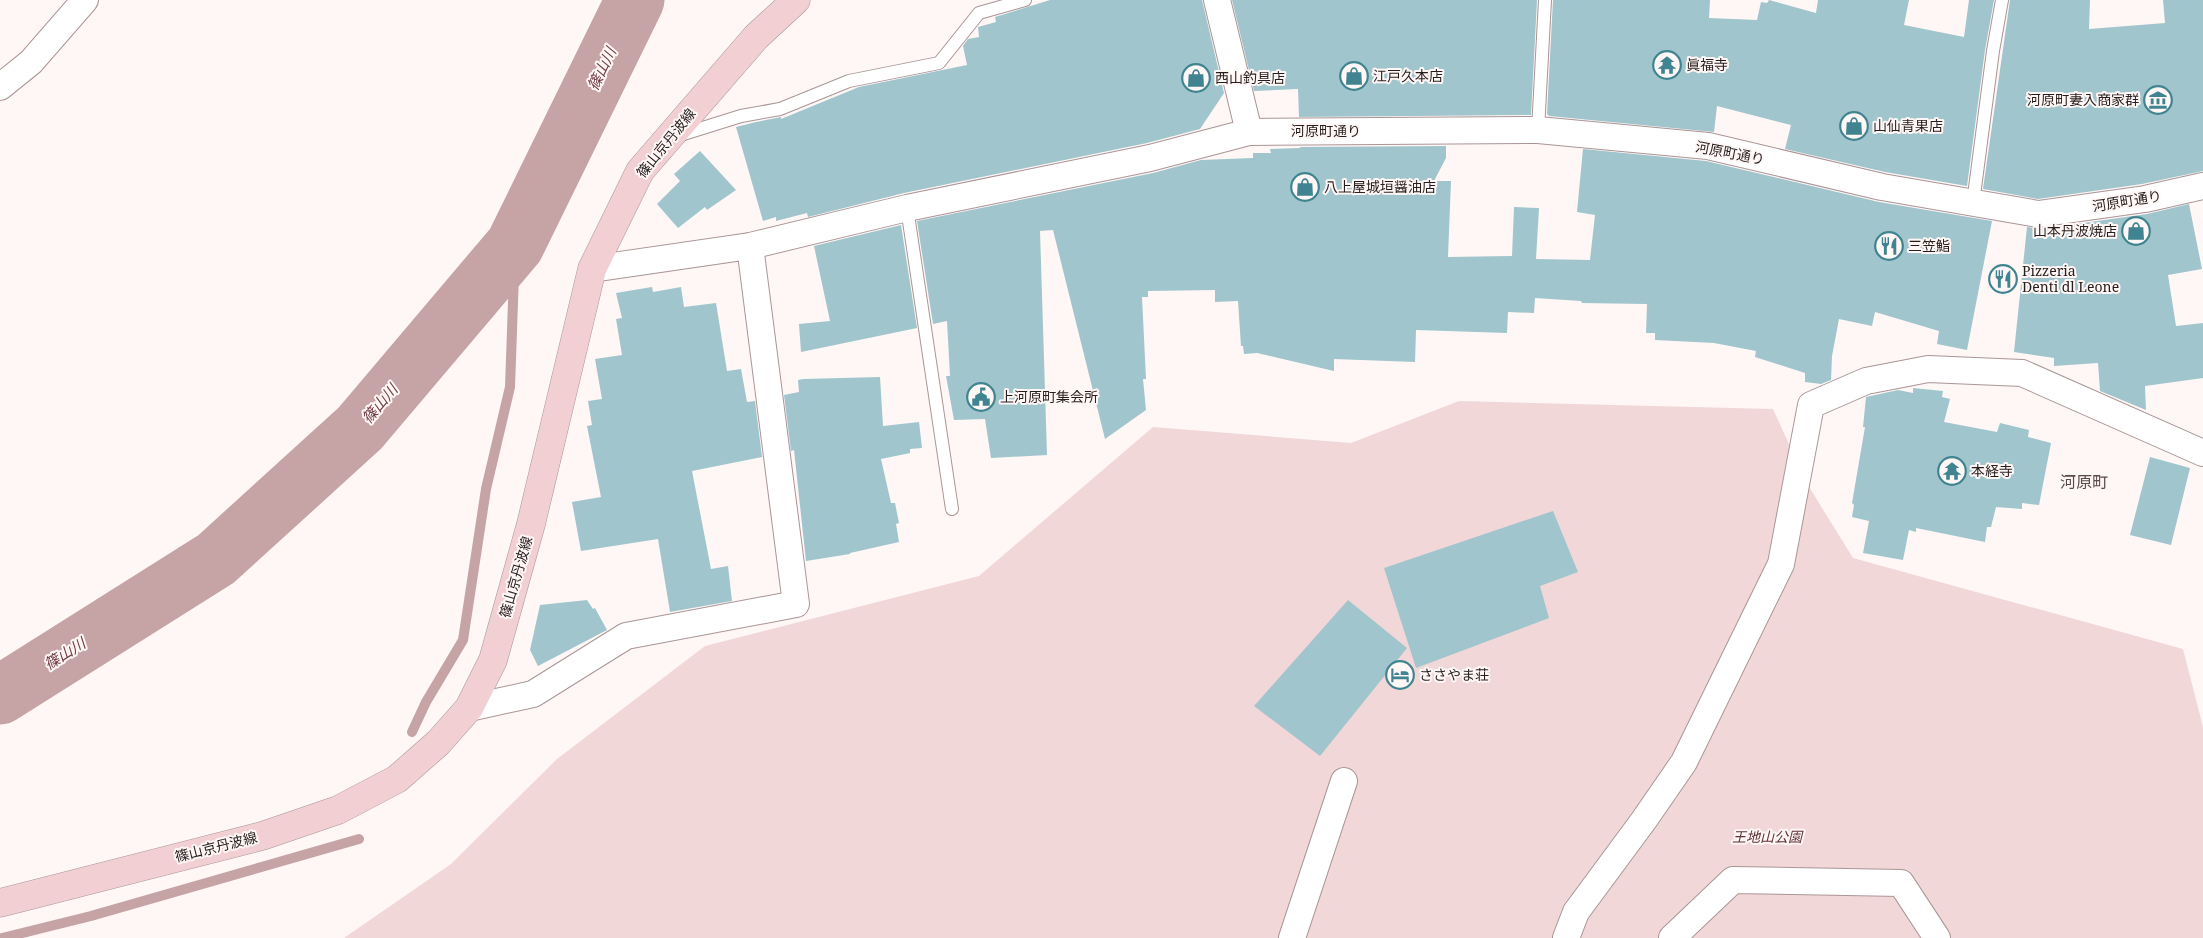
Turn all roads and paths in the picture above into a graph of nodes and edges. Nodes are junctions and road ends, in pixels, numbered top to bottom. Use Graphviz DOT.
graph roads {
  1 [pos="84,0"];
  2 [pos="796,0"];
  3 [pos="1025,0"];
  4 [pos="1217,0"];
  5 [pos="1545,0"];
  6 [pos="2002,0"];
  7 [pos="0,86"];
  8 [pos="1538,130"];
  9 [pos="1249,132"];
  10 [pos="667,139"];
  11 [pos="2203,186"];
  12 [pos="1973,203"];
  13 [pos="907,208"];
  14 [pos="750,246"];
  15 [pos="592,269"];
  16 [pos="2203,452"];
  17 [pos="952,509"];
  18 [pos="469,708"];
  19 [pos="1344,781"];
  20 [pos="0,903"];
  21 [pos="1292,938"];
  22 [pos="1566,938"];
  23 [pos="1672,938"];
  24 [pos="1937,938"];
  1 -- 7 [label="street"];
  2 -- 10 [label="main road, 篠山京丹波線"];
  3 -- 10 [label="lane"];
  4 -- 9 [label="street"];
  5 -- 8 [label="lane"];
  6 -- 12 [label="lane"];
  8 -- 9 [label="street, 河原町通り"];
  8 -- 12 [label="street, 河原町通り"];
  9 -- 13 [label="street, 河原町通り"];
  10 -- 15 [label="main road, 篠山京丹波線"];
  11 -- 12 [label="street, 河原町通り"];
  13 -- 14 [label="street, 河原町通り"];
  13 -- 17 [label="lane"];
  14 -- 15 [label="street, 河原町通り"];
  14 -- 18 [label="street"];
  15 -- 18 [label="main road, 篠山京丹波線"];
  16 -- 22 [label="street"];
  18 -- 20 [label="main road, 篠山京丹波線"];
  19 -- 21 [label="street"];
  23 -- 24 [label="street"];
}
